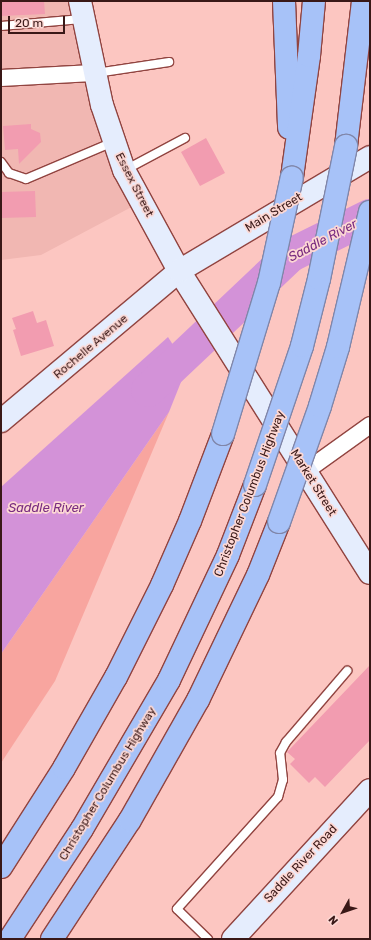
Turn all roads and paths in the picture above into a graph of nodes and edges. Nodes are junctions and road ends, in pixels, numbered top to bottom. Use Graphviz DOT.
graph roads {
  1 [pos="284,1"];
  2 [pos="314,1"];
  3 [pos="364,1"];
  4 [pos="81,10"];
  5 [pos="1,26"];
  6 [pos="169,62"];
  7 [pos="93,73"];
  8 [pos="1,78"];
  9 [pos="186,138"];
  10 [pos="113,142"];
  11 [pos="370,157"];
  12 [pos="1,162"];
  13 [pos="124,170"];
  14 [pos="292,177"];
  15 [pos="370,212"];
  16 [pos="179,271"];
  17 [pos="230,352"];
  18 [pos="1,421"];
  19 [pos="370,425"];
  20 [pos="306,471"];
  21 [pos="370,573"];
  22 [pos="347,671"];
  23 [pos="370,790"];
  24 [pos="1,867"];
  25 [pos="10,939"];
  26 [pos="52,939"];
  27 [pos="208,939"];
  28 [pos="233,939"];
  1 -- 14 [label="highway"];
  2 -- 14 [label="highway"];
  3 -- 25 [label="highway, Christopher Columbus Highway, bridge"];
  4 -- 5 [label="lane"];
  4 -- 7 [label="street, Essex Street"];
  6 -- 7 [label="lane"];
  7 -- 8 [label="street"];
  7 -- 10 [label="street, Essex Street"];
  9 -- 13 [label="lane"];
  10 -- 12 [label="lane"];
  10 -- 13 [label="street, Essex Street"];
  11 -- 16 [label="street, Main Street"];
  13 -- 16 [label="street, Essex Street"];
  14 -- 24 [label="highway, bridge"];
  15 -- 26 [label="highway, bridge"];
  16 -- 17 [label="street, Essex Street"];
  16 -- 18 [label="street, Rochelle Avenue"];
  17 -- 20 [label="street, Market Street"];
  19 -- 20 [label="street"];
  20 -- 21 [label="street, Market Street"];
  22 -- 27 [label="lane"];
  23 -- 28 [label="street, Saddle River Road"];
}
